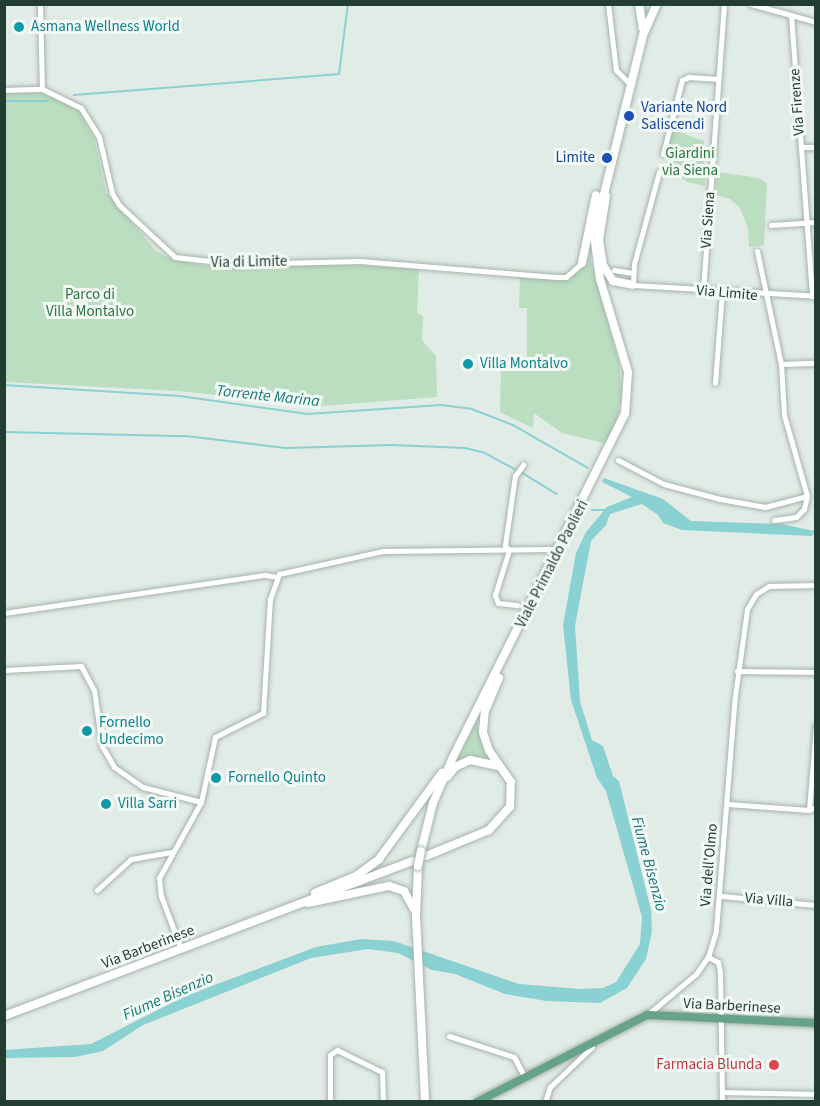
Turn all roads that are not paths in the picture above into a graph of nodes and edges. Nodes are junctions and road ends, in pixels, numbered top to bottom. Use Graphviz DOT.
graph roads {
  1 [pos="40,4"];
  2 [pos="608,4"];
  3 [pos="639,4"];
  4 [pos="657,4"];
  5 [pos="724,4"];
  6 [pos="751,4"];
  7 [pos="791,15"];
  8 [pos="816,22"];
  9 [pos="643,35"];
  10 [pos="718,79"];
  11 [pos="630,84"];
  12 [pos="42,89"];
  13 [pos="4,90"];
  14 [pos="801,147"];
  15 [pos="816,147"];
  16 [pos="663,154"];
  17 [pos="659,172"];
  18 [pos="605,181"];
  19 [pos="816,222"];
  20 [pos="807,223"];
  21 [pos="771,225"];
  22 [pos="757,251"];
  23 [pos="582,263"];
  24 [pos="614,270"];
  25 [pos="633,273"];
  26 [pos="633,285"];
  27 [pos="703,290"];
  28 [pos="722,292"];
  29 [pos="765,295"];
  30 [pos="814,296"];
  31 [pos="816,363"];
  32 [pos="781,364"];
  33 [pos="715,384"];
  34 [pos="618,460"];
  35 [pos="523,465"];
  36 [pos="807,496"];
  37 [pos="774,520"];
  38 [pos="552,549"];
  39 [pos="508,550"];
  40 [pos="276,577"];
  41 [pos="816,585"];
  42 [pos="517,605"];
  43 [pos="4,612"];
  44 [pos="507,651"];
  45 [pos="4,670"];
  46 [pos="737,671"];
  47 [pos="816,672"];
  48 [pos="816,725"];
  49 [pos="453,757"];
  50 [pos="501,767"];
  51 [pos="438,790"];
  52 [pos="201,802"];
  53 [pos="728,804"];
  54 [pos="816,807"];
  55 [pos="809,810"];
  56 [pos="171,852"];
  57 [pos="424,853"];
  58 [pos="416,863"];
  59 [pos="97,890"];
  60 [pos="722,896"];
  61 [pos="301,903"];
  62 [pos="816,905"];
  63 [pos="417,920"];
  64 [pos="181,949"];
  65 [pos="708,957"];
  66 [pos="647,1015"];
  67 [pos="4,1016"];
  68 [pos="722,1019"];
  69 [pos="816,1023"];
  70 [pos="449,1036"];
  71 [pos="602,1036"];
  72 [pos="567,1055"];
  73 [pos="572,1064"];
  74 [pos="524,1077"];
  75 [pos="723,1092"];
  76 [pos="816,1094"];
  77 [pos="330,1101"];
  78 [pos="383,1101"];
  79 [pos="425,1101"];
  80 [pos="477,1101"];
  81 [pos="545,1101"];
  82 [pos="722,1101"];
  1 -- 12 [label="street"];
  2 -- 11 [label="street"];
  3 -- 9 [label="main road, Viale Primaldo Paolieri"];
  4 -- 9 [label="main road, Viale Primaldo Paolieri"];
  5 -- 10 [label="street, Via Siena"];
  6 -- 7 [label="street"];
  7 -- 8 [label="street"];
  7 -- 14 [label="street, Via Firenze"];
  9 -- 11 [label="main road, Viale Primaldo Paolieri"];
  10 -- 16 [label="street"];
  10 -- 27 [label="street, Via Siena"];
  11 -- 18 [label="main road, Viale Primaldo Paolieri"];
  12 -- 13 [label="street, Via di Limite"];
  12 -- 23 [label="street, Via di Limite"];
  14 -- 15 [label="street"];
  14 -- 20 [label="street, Via Firenze"];
  17 -- 25 [label="street"];
  18 -- 23 [label="main road"];
  18 -- 26 [label="main road"];
  18 -- 44 [label="main road, Viale Primaldo Paolieri"];
  19 -- 20 [label="street"];
  20 -- 21 [label="street"];
  20 -- 30 [label="street, Via Firenze"];
  22 -- 29 [label="street"];
  24 -- 25 [label="street"];
  25 -- 26 [label="street"];
  26 -- 27 [label="street, Via Limite"];
  27 -- 28 [label="street, Via Limite"];
  28 -- 29 [label="street, Via Limite"];
  28 -- 33 [label="street"];
  29 -- 30 [label="street"];
  29 -- 32 [label="street, Via Limite"];
  31 -- 32 [label="street"];
  32 -- 36 [label="street, Via Limite"];
  34 -- 36 [label="street"];
  35 -- 39 [label="street"];
  36 -- 37 [label="street"];
  38 -- 39 [label="street"];
  39 -- 40 [label="street"];
  39 -- 42 [label="street"];
  40 -- 43 [label="street"];
  40 -- 52 [label="street"];
  41 -- 46 [label="street, Via dell'Olmo"];
  44 -- 49 [label="main road, Viale Primaldo Paolieri"];
  44 -- 50 [label="main road"];
  45 -- 52 [label="street"];
  46 -- 47 [label="street"];
  46 -- 53 [label="street, Via dell'Olmo"];
  48 -- 55 [label="street"];
  49 -- 51 [label="main road, Viale Primaldo Paolieri"];
  49 -- 61 [label="main road"];
  50 -- 51 [label="main road"];
  50 -- 57 [label="main road"];
  51 -- 57 [label="main road, Viale Primaldo Paolieri"];
  52 -- 56 [label="street"];
  53 -- 55 [label="street"];
  53 -- 60 [label="street, Via dell'Olmo"];
  54 -- 55 [label="street"];
  56 -- 59 [label="street"];
  56 -- 64 [label="street"];
  57 -- 58 [label="main road, Viale Primaldo Paolieri, bridge"];
  58 -- 61 [label="main road"];
  58 -- 63 [label="main road, Viale Primaldo Paolieri"];
  60 -- 62 [label="street, Via Villa"];
  60 -- 65 [label="street, Via dell'Olmo"];
  61 -- 63 [label="main road"];
  61 -- 64 [label="main road, Via Barberinese"];
  63 -- 79 [label="main road, Viale Primaldo Paolieri"];
  64 -- 67 [label="main road, Via Barberinese"];
  65 -- 66 [label="street, Via dell'Olmo"];
  65 -- 68 [label="street"];
  66 -- 68 [label="main road, Via Barberinese"];
  66 -- 71 [label="main road, Via dell'Olmo"];
  68 -- 69 [label="main road, Via Barberinese"];
  68 -- 75 [label="street"];
  70 -- 74 [label="street"];
  71 -- 72 [label="main road, Via dell'Olmo"];
  71 -- 73 [label="street"];
  72 -- 73 [label="street"];
  72 -- 74 [label="main road, Via dell'Olmo"];
  73 -- 81 [label="street"];
  74 -- 80 [label="main road, Via dell'Olmo"];
  75 -- 76 [label="street"];
  75 -- 82 [label="street"];
  77 -- 78 [label="street"];
}
